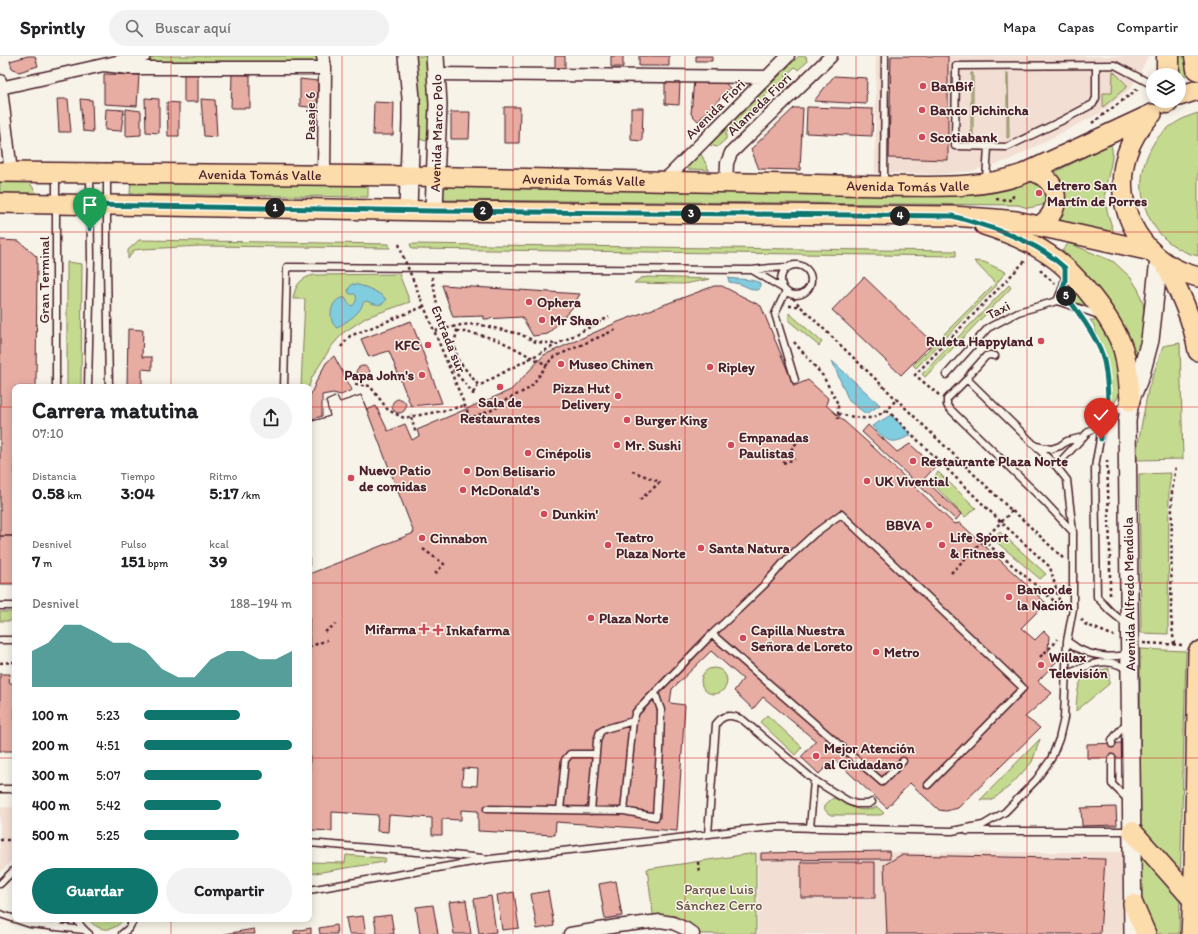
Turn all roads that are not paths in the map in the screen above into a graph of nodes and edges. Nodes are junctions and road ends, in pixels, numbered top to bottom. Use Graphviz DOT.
graph roads {
  1 [pos="144,56"];
  2 [pos="407,56"];
  3 [pos="435,56"];
  4 [pos="788,56"];
  5 [pos="831,56"];
  6 [pos="885,56"];
  7 [pos="1168,56"];
  8 [pos="1196,56"];
  9 [pos="324,62"];
  10 [pos="104,65"];
  11 [pos="1096,66"];
  12 [pos="1168,68"];
  13 [pos="1198,70"];
  14 [pos="437,74"];
  15 [pos="767,77"];
  16 [pos="1146,81"];
  17 [pos="1,85"];
  18 [pos="1198,90"];
  19 [pos="1186,95"];
  20 [pos="1157,108"];
  21 [pos="1161,108"];
  22 [pos="988,147"];
  23 [pos="1030,171"];
  24 [pos="6,172"];
  25 [pos="56,172"];
  26 [pos="99,173"];
  27 [pos="324,176"];
  28 [pos="409,176"];
  29 [pos="436,177"];
  30 [pos="663,182"];
  31 [pos="726,184"];
  32 [pos="884,186"];
  33 [pos="988,191"];
  34 [pos="0,203"];
  35 [pos="56,204"];
  36 [pos="98,205"];
  37 [pos="408,210"];
  38 [pos="434,211"];
  39 [pos="952,216"];
  40 [pos="1039,226"];
  41 [pos="1158,258"];
  42 [pos="788,267"];
  43 [pos="1065,268"];
  44 [pos="752,270"];
  45 [pos="1198,277"];
  46 [pos="786,291"];
  47 [pos="1057,300"];
  48 [pos="1107,317"];
  49 [pos="1198,351"];
  50 [pos="994,356"];
  51 [pos="946,375"];
  52 [pos="967,379"];
  53 [pos="796,380"];
  54 [pos="56,384"];
  55 [pos="88,384"];
  56 [pos="109,384"];
  57 [pos="284,384"];
  58 [pos="1130,401"];
  59 [pos="1101,423"];
  60 [pos="1084,437"];
  61 [pos="1035,446"];
  62 [pos="1056,466"];
  63 [pos="1074,532"];
  64 [pos="0,606"];
  65 [pos="12,606"];
  66 [pos="1129,626"];
  67 [pos="712,634"];
  68 [pos="0,640"];
  69 [pos="12,640"];
  70 [pos="1067,641"];
  71 [pos="1192,649"];
  72 [pos="1128,650"];
  73 [pos="1065,675"];
  74 [pos="1130,675"];
  75 [pos="655,693"];
  76 [pos="1130,718"];
  77 [pos="633,721"];
  78 [pos="1112,744"];
  79 [pos="595,754"];
  80 [pos="1112,758"];
  81 [pos="903,761"];
  82 [pos="814,780"];
  83 [pos="928,785"];
  84 [pos="0,789"];
  85 [pos="12,789"];
  86 [pos="872,802"];
  87 [pos="1132,804"];
  88 [pos="487,809"];
  89 [pos="560,810"];
  90 [pos="591,811"];
  91 [pos="624,811"];
  92 [pos="810,828"];
  93 [pos="952,831"];
  94 [pos="1132,831"];
  95 [pos="708,834"];
  96 [pos="312,843"];
  97 [pos="490,859"];
  98 [pos="12,872"];
  99 [pos="0,884"];
  100 [pos="312,889"];
  101 [pos="1193,900"];
  102 [pos="1133,904"];
  103 [pos="0,914"];
  104 [pos="12,918"];
  105 [pos="24,922"];
  106 [pos="59,922"];
  107 [pos="79,922"];
  108 [pos="132,922"];
  109 [pos="30,924"];
  110 [pos="53,927"];
  111 [pos="617,930"];
  112 [pos="87,932"];
  113 [pos="122,934"];
  114 [pos="570,934"];
  115 [pos="693,934"];
  116 [pos="1133,934"];
  117 [pos="1146,934"];
  118 [pos="1191,934"];
  1 -- 10 [label="street"];
  2 -- 28 [label="main road, Avenida Marco Polo"];
  3 -- 14 [label="main road, Avenida Marco Polo"];
  4 -- 15 [label="street, Avenida Fiori"];
  5 -- 31 [label="street, Alameda Fiori"];
  6 -- 32 [label="lane"];
  7 -- 12 [label="highway"];
  8 -- 13 [label="highway"];
  9 -- 10 [label="street"];
  9 -- 27 [label="street, Pasaje 6"];
  10 -- 17 [label="street"];
  11 -- 16 [label="lane"];
  11 -- 22 [label="lane"];
  11 -- 22 [label="lane"];
  14 -- 15 [label="street"];
  14 -- 29 [label="main road, Avenida Marco Polo"];
  15 -- 30 [label="street, Avenida Fiori"];
  17 -- 24 [label="street"];
  18 -- 19 [label="main road, Avenida Tomás Valle"];
  20 -- 23 [label="main road, Avenida Tomás Valle"];
  21 -- 41 [label="main road"];
  22 -- 33 [label="lane"];
  23 -- 33 [label="main road, Avenida Tomás Valle"];
  23 -- 40 [label="main road"];
  24 -- 25 [label="main road, Avenida Tomás Valle"];
  25 -- 26 [label="main road, Avenida Tomás Valle"];
  25 -- 35 [label="lane, Gran Terminal"];
  26 -- 27 [label="main road, Avenida Tomás Valle"];
  26 -- 36 [label="lane"];
  26 -- 36 [label="lane"];
  27 -- 28 [label="main road, Avenida Tomás Valle"];
  28 -- 29 [label="main road, Avenida Tomás Valle"];
  28 -- 37 [label="main road, Avenida Marco Polo"];
  29 -- 30 [label="main road, Avenida Tomás Valle"];
  29 -- 38 [label="main road, Avenida Marco Polo"];
  30 -- 31 [label="main road, Avenida Tomás Valle"];
  31 -- 32 [label="main road, Avenida Tomás Valle"];
  32 -- 33 [label="main road, Avenida Tomás Valle"];
  34 -- 35 [label="main road"];
  35 -- 36 [label="main road"];
  35 -- 54 [label="lane, Gran Terminal"];
  36 -- 37 [label="main road"];
  36 -- 55 [label="lane"];
  36 -- 56 [label="lane"];
  37 -- 38 [label="main road"];
  38 -- 39 [label="main road"];
  39 -- 40 [label="main road"];
  39 -- 43 [label="main road"];
  40 -- 41 [label="main road"];
  41 -- 45 [label="main road"];
  41 -- 49 [label="main road"];
  41 -- 58 [label="main road, Avenida Alfredo Mendiola"];
  42 -- 44 [label="lane"];
  42 -- 46 [label="lane"];
  42 -- 46 [label="lane"];
  43 -- 47 [label="lane"];
  43 -- 48 [label="main road"];
  44 -- 46 [label="lane"];
  44 -- 57 [label="lane"];
  46 -- 53 [label="lane"];
  47 -- 48 [label="lane"];
  47 -- 51 [label="lane, Taxi"];
  48 -- 58 [label="main road"];
  50 -- 52 [label="lane"];
  52 -- 61 [label="lane"];
  52 -- 63 [label="lane"];
  58 -- 59 [label="lane"];
  58 -- 66 [label="main road, Avenida Alfredo Mendiola"];
  59 -- 60 [label="lane"];
  59 -- 66 [label="lane"];
  60 -- 61 [label="lane"];
  60 -- 62 [label="lane"];
  61 -- 62 [label="lane"];
  62 -- 63 [label="lane"];
  63 -- 70 [label="lane"];
  64 -- 65 [label="lane"];
  66 -- 72 [label="main road, Avenida Alfredo Mendiola"];
  67 -- 75 [label="lane"];
  67 -- 81 [label="lane"];
  67 -- 83 [label="lane"];
  68 -- 69 [label="lane"];
  70 -- 72 [label="lane"];
  70 -- 73 [label="lane"];
  71 -- 101 [label="main road"];
  72 -- 74 [label="main road, Avenida Alfredo Mendiola"];
  73 -- 74 [label="lane"];
  73 -- 93 [label="lane"];
  74 -- 76 [label="main road, Avenida Alfredo Mendiola"];
  75 -- 77 [label="lane"];
  75 -- 91 [label="lane"];
  76 -- 78 [label="lane"];
  76 -- 87 [label="main road, Avenida Alfredo Mendiola"];
  77 -- 79 [label="lane"];
  77 -- 91 [label="lane"];
  79 -- 89 [label="lane"];
  79 -- 90 [label="lane"];
  80 -- 87 [label="lane"];
  82 -- 86 [label="lane"];
  82 -- 92 [label="lane"];
  82 -- 95 [label="lane"];
  84 -- 85 [label="lane"];
  87 -- 94 [label="main road, Avenida Alfredo Mendiola"];
  88 -- 89 [label="lane"];
  89 -- 90 [label="lane"];
  90 -- 91 [label="lane"];
  92 -- 93 [label="lane"];
  92 -- 95 [label="lane"];
  93 -- 94 [label="lane"];
  94 -- 101 [label="main road"];
  94 -- 102 [label="main road, Avenida Alfredo Mendiola"];
  95 -- 97 [label="lane"];
  96 -- 97 [label="lane"];
  97 -- 100 [label="lane"];
  98 -- 99 [label="lane"];
  101 -- 118 [label="main road"];
  102 -- 116 [label="main road, Avenida Alfredo Mendiola"];
  102 -- 117 [label="main road"];
  103 -- 104 [label="lane"];
  105 -- 109 [label="lane"];
  106 -- 110 [label="lane"];
  107 -- 112 [label="lane"];
  108 -- 113 [label="lane"];
  109 -- 110 [label="lane"];
  110 -- 112 [label="lane"];
  111 -- 114 [label="street"];
  111 -- 115 [label="street"];
}
